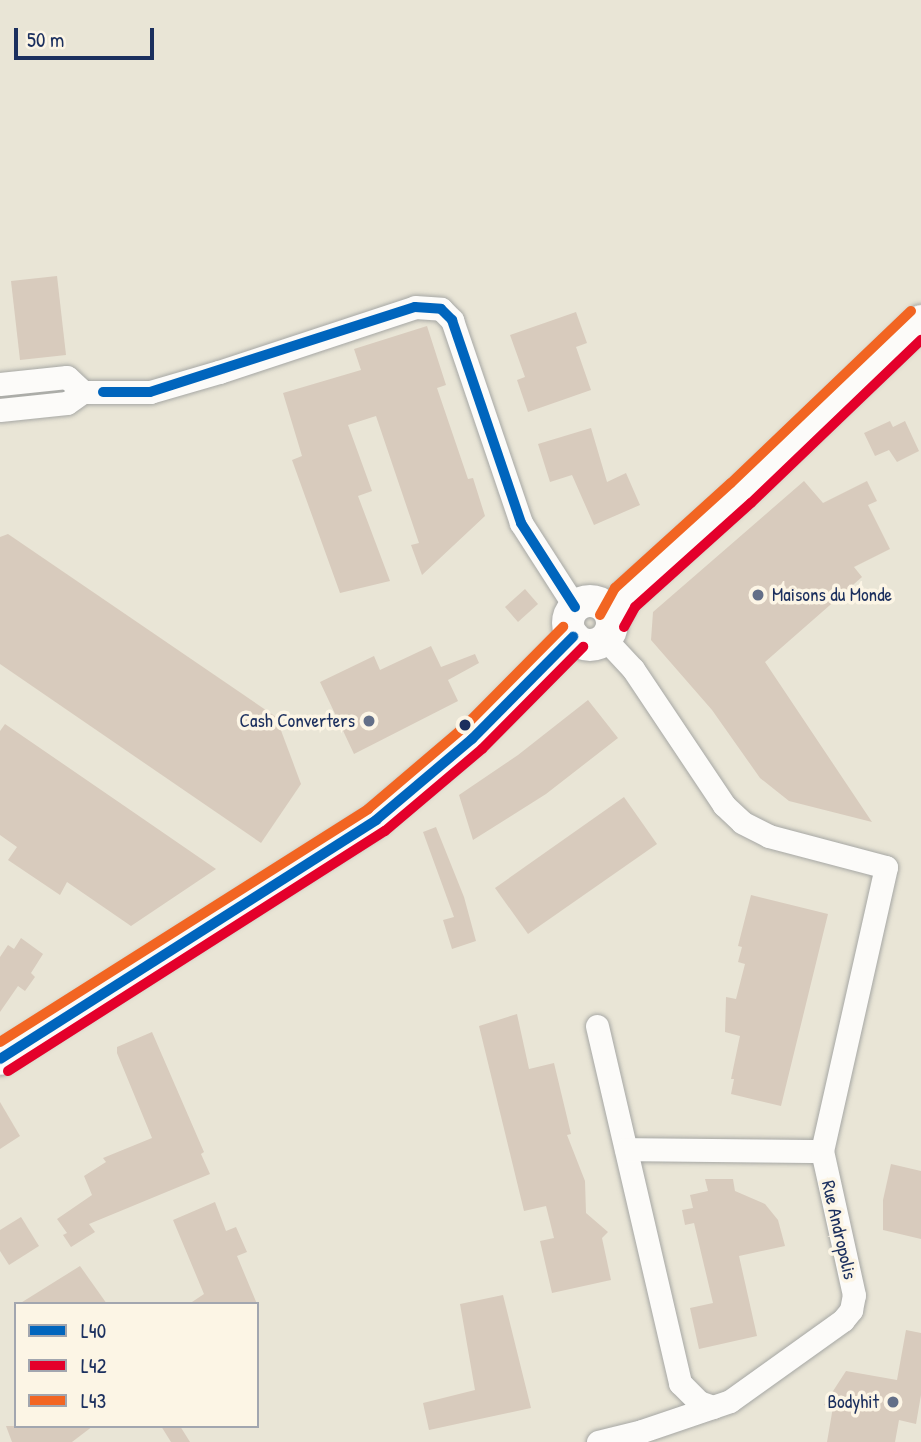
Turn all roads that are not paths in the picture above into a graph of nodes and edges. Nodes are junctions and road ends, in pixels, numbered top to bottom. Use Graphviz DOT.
graph roads {
  1 [pos="921,321"];
  2 [pos="0,384"];
  3 [pos="83,392"];
  4 [pos="0,410"];
  5 [pos="597,617"];
  6 [pos="597,1026"];
  7 [pos="0,1059"];
  8 [pos="626,1149"];
  9 [pos="822,1151"];
  10 [pos="713,1407"];
  11 [pos="598,1442"];
  1 -- 5 [label="main road"];
  2 -- 3 [label="street"];
  3 -- 4 [label="street"];
  3 -- 5 [label="street"];
  5 -- 7 [label="main road"];
  5 -- 9 [label="street, Rue Andropolis"];
  6 -- 8 [label="street"];
  8 -- 9 [label="street"];
  8 -- 10 [label="street"];
  9 -- 10 [label="street, Rue Andropolis"];
  10 -- 11 [label="street, Rue Andropolis"];
}
